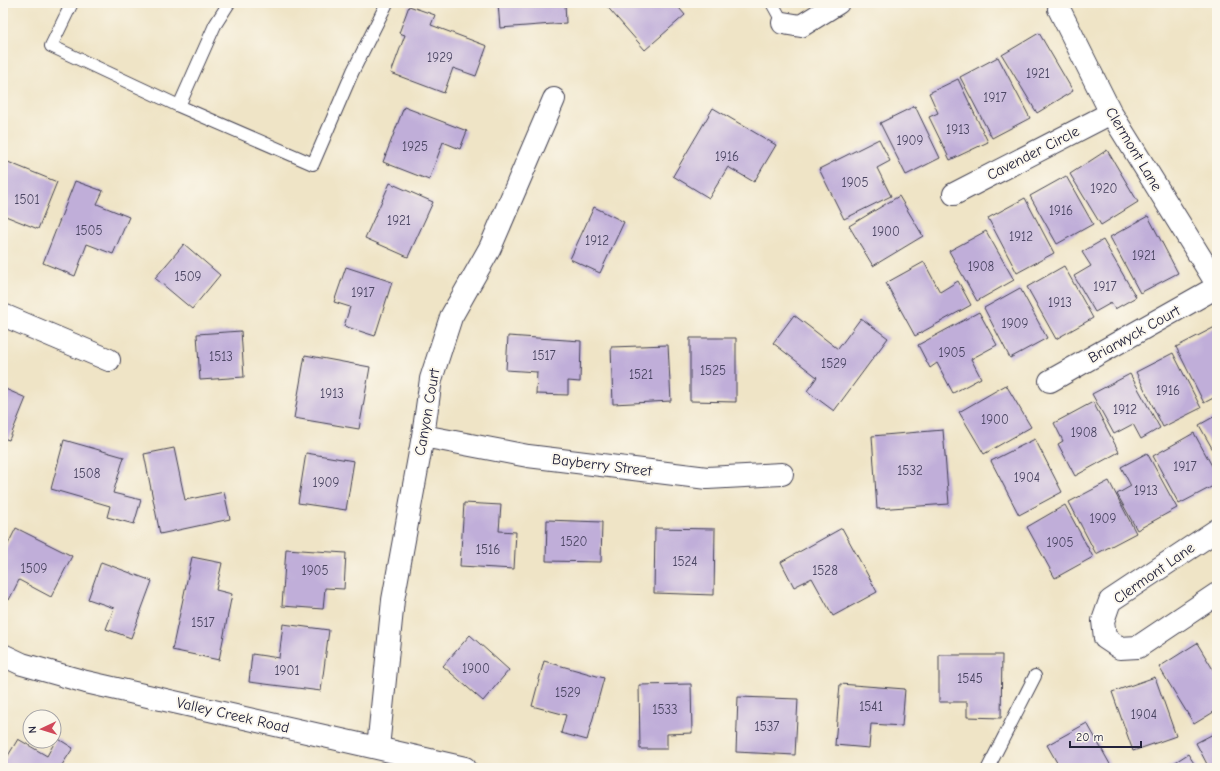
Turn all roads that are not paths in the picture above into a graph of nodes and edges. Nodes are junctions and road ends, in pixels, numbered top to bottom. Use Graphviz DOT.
graph roads {
  1 [pos="72,3"];
  2 [pos="229,3"];
  3 [pos="387,3"];
  4 [pos="772,3"];
  5 [pos="838,3"];
  6 [pos="1059,9"];
  7 [pos="783,23"];
  8 [pos="554,99"];
  9 [pos="179,106"];
  10 [pos="1111,113"];
  11 [pos="954,194"];
  12 [pos="1217,284"];
  13 [pos="1217,287"];
  14 [pos="3,315"];
  15 [pos="109,360"];
  16 [pos="1050,381"];
  17 [pos="423,436"];
  18 [pos="782,474"];
  19 [pos="1217,530"];
  20 [pos="1217,594"];
  21 [pos="3,655"];
  22 [pos="1035,676"];
  23 [pos="378,748"];
  24 [pos="465,768"];
  25 [pos="988,768"];
  1 -- 9 [label="lane"];
  2 -- 9 [label="lane"];
  3 -- 9 [label="lane"];
  4 -- 7 [label="lane"];
  5 -- 7 [label="street"];
  6 -- 10 [label="street, Clermont Lane"];
  8 -- 17 [label="street, Canyon Court"];
  10 -- 11 [label="street, Cavender Circle"];
  10 -- 12 [label="street, Clermont Lane"];
  13 -- 16 [label="street, Briarwyck Court"];
  14 -- 15 [label="street"];
  17 -- 18 [label="street, Bayberry Street"];
  17 -- 23 [label="street, Canyon Court"];
  19 -- 20 [label="street, Clermont Lane"];
  21 -- 23 [label="street, Valley Creek Road"];
  22 -- 25 [label="lane"];
  23 -- 24 [label="street, Valley Creek Road"];
}
